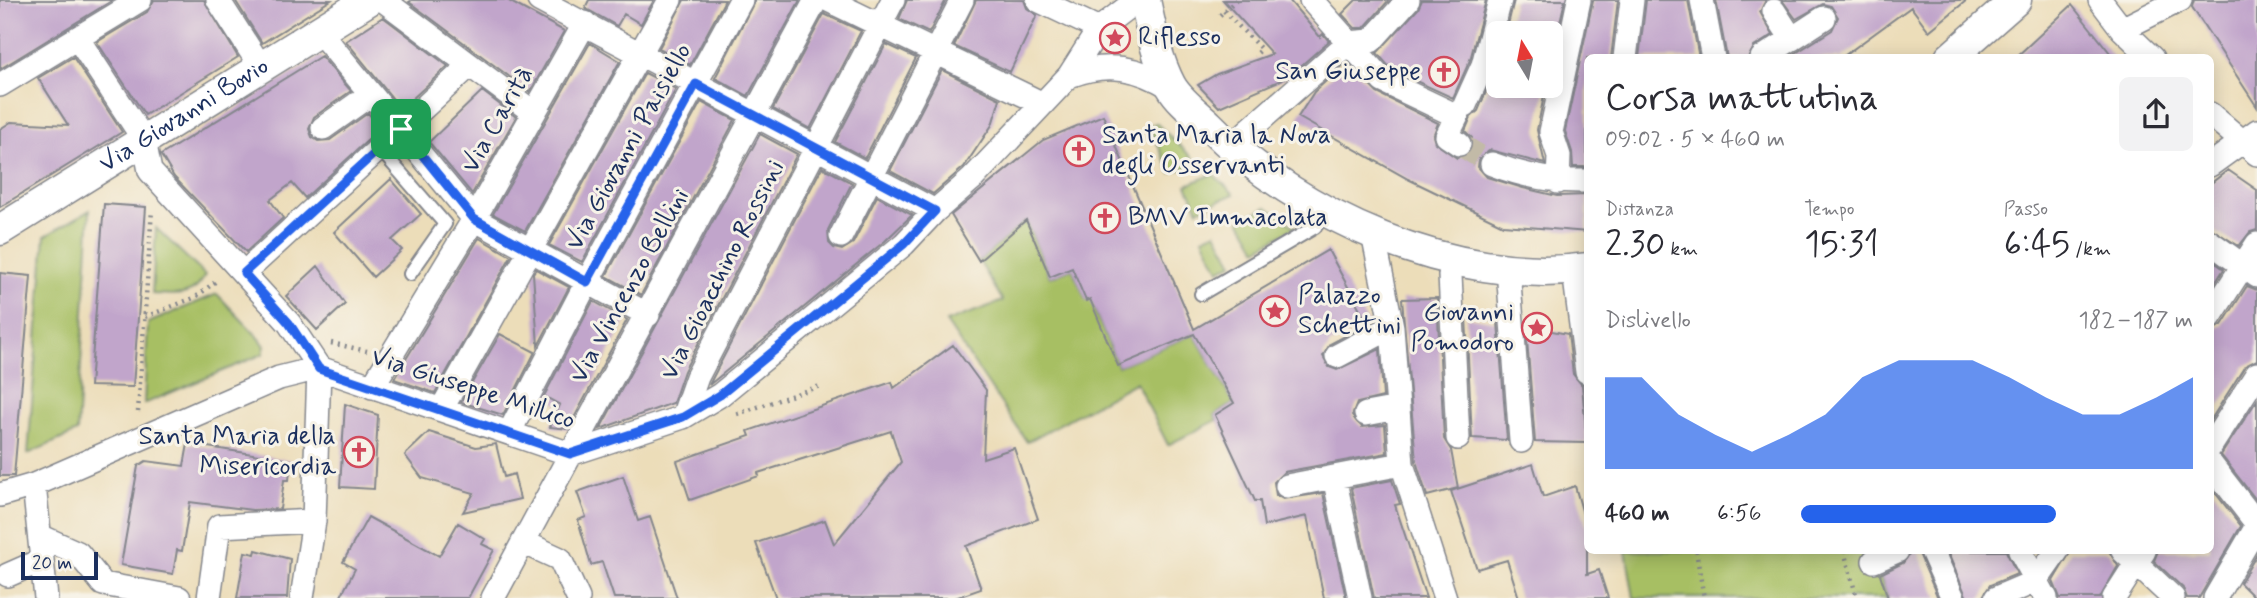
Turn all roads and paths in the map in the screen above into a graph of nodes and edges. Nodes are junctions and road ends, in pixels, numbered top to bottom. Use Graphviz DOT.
graph roads {
  1 [pos="140,0"];
  2 [pos="218,0"];
  3 [pos="383,0"];
  4 [pos="539,0"];
  5 [pos="670,0"];
  6 [pos="741,0"];
  7 [pos="816,0"];
  8 [pos="828,0"];
  9 [pos="893,0"];
  10 [pos="962,0"];
  11 [pos="1038,0"];
  12 [pos="1137,0"];
  13 [pos="1145,0"];
  14 [pos="1236,0"];
  15 [pos="1311,0"];
  16 [pos="1408,0"];
  17 [pos="1500,0"];
  18 [pos="1579,0"];
  19 [pos="1632,0"];
  20 [pos="1702,0"];
  21 [pos="2016,0"];
  22 [pos="2100,0"];
  23 [pos="2180,0"];
  24 [pos="353,4"];
  25 [pos="1772,5"];
  26 [pos="1824,18"];
  27 [pos="1497,21"];
  28 [pos="585,23"];
  29 [pos="881,26"];
  30 [pos="1099,29"];
  31 [pos="2122,29"];
  32 [pos="319,31"];
  33 [pos="78,39"];
  34 [pos="1792,39"];
  35 [pos="1348,43"];
  36 [pos="936,52"];
  37 [pos="640,54"];
  38 [pos="1563,54"];
  39 [pos="1625,54"];
  40 [pos="1712,54"];
  41 [pos="1768,54"];
  42 [pos="1955,54"];
  43 [pos="2148,54"];
  44 [pos="1254,56"];
  45 [pos="470,65"];
  46 [pos="261,67"];
  47 [pos="1486,74"];
  48 [pos="1069,76"];
  49 [pos="696,84"];
  50 [pos="0,85"];
  51 [pos="1172,88"];
  52 [pos="371,94"];
  53 [pos="1554,98"];
  54 [pos="1041,103"];
  55 [pos="1465,105"];
  56 [pos="534,113"];
  57 [pos="754,116"];
  58 [pos="2214,117"];
  59 [pos="323,128"];
  60 [pos="401,129"];
  61 [pos="1223,139"];
  62 [pos="144,140"];
  63 [pos="2251,143"];
  64 [pos="1459,144"];
  65 [pos="380,149"];
  66 [pos="815,149"];
  67 [pos="2214,163"];
  68 [pos="1492,164"];
  69 [pos="870,179"];
  70 [pos="1584,181"];
  71 [pos="1558,182"];
  72 [pos="152,210"];
  73 [pos="935,211"];
  74 [pos="1327,212"];
  75 [pos="474,219"];
  76 [pos="0,230"];
  77 [pos="1373,234"];
  78 [pos="841,236"];
  79 [pos="2257,244"];
  80 [pos="2214,245"];
  81 [pos="533,251"];
  82 [pos="1508,269"];
  83 [pos="1581,269"];
  84 [pos="2250,271"];
  85 [pos="244,273"];
  86 [pos="410,274"];
  87 [pos="1450,275"];
  88 [pos="215,282"];
  89 [pos="587,282"];
  90 [pos="1201,294"];
  91 [pos="2214,312"];
  92 [pos="648,315"];
  93 [pos="145,317"];
  94 [pos="1584,320"];
  95 [pos="1392,327"];
  96 [pos="1337,356"];
  97 [pos="319,369"];
  98 [pos="2257,374"];
  99 [pos="372,387"];
  100 [pos="1398,408"];
  101 [pos="441,410"];
  102 [pos="138,412"];
  103 [pos="1366,414"];
  104 [pos="683,417"];
  105 [pos="509,433"];
  106 [pos="1458,438"];
  107 [pos="1521,441"];
  108 [pos="2214,441"];
  109 [pos="570,454"];
  110 [pos="1402,464"];
  111 [pos="2214,468"];
  112 [pos="1334,477"];
  113 [pos="34,485"];
  114 [pos="1287,486"];
  115 [pos="0,495"];
  116 [pos="314,521"];
  117 [pos="2257,525"];
  118 [pos="40,536"];
  119 [pos="523,542"];
  120 [pos="1697,554"];
  121 [pos="1845,554"];
  122 [pos="1889,554"];
  123 [pos="1933,554"];
  124 [pos="2022,554"];
  125 [pos="2056,554"];
  126 [pos="2134,555"];
  127 [pos="43,560"];
  128 [pos="1874,561"];
  129 [pos="8,575"];
  130 [pos="2041,589"];
  131 [pos="46,598"];
  132 [pos="179,598"];
  133 [pos="209,598"];
  134 [pos="302,598"];
  135 [pos="493,598"];
  136 [pos="578,598"];
  137 [pos="1360,598"];
  138 [pos="1445,598"];
  139 [pos="1704,598"];
  140 [pos="1857,598"];
  141 [pos="1953,598"];
  142 [pos="1996,598"];
  143 [pos="2114,598"];
  144 [pos="2173,598"];
  145 [pos="2215,598"];
  1 -- 33 [label="street"];
  2 -- 46 [label="street"];
  3 -- 45 [label="street"];
  4 -- 28 [label="street"];
  5 -- 37 [label="street"];
  6 -- 49 [label="street, Via Giovanni Paisiello"];
  7 -- 57 [label="street, Via Vincenzo Bellini"];
  8 -- 29 [label="street"];
  9 -- 29 [label="street, Via Gioacchino Rossini"];
  10 -- 36 [label="street"];
  11 -- 30 [label="street"];
  12 -- 30 [label="street"];
  13 -- 51 [label="street"];
  14 -- 44 [label="path"];
  15 -- 35 [label="street"];
  16 -- 35 [label="street"];
  17 -- 27 [label="street"];
  18 -- 38 [label="street"];
  19 -- 39 [label="street"];
  20 -- 40 [label="street"];
  21 -- 42 [label="street"];
  22 -- 31 [label="street"];
  23 -- 31 [label="street"];
  24 -- 32 [label="street, Via Giovanni Bovio"];
  25 -- 34 [label="street"];
  26 -- 34 [label="street"];
  28 -- 37 [label="street"];
  28 -- 56 [label="street, Via Carità"];
  29 -- 36 [label="street"];
  29 -- 66 [label="street, Via Gioacchino Rossini"];
  30 -- 48 [label="street, Via Giuseppe Millico"];
  31 -- 43 [label="street"];
  32 -- 46 [label="street, Via Giovanni Bovio"];
  32 -- 52 [label="street"];
  33 -- 50 [label="street"];
  33 -- 62 [label="street"];
  34 -- 41 [label="street"];
  35 -- 61 [label="street"];
  35 -- 64 [label="street"];
  36 -- 54 [label="street"];
  36 -- 69 [label="street"];
  37 -- 49 [label="street"];
  37 -- 81 [label="street"];
  45 -- 56 [label="street"];
  45 -- 60 [label="street"];
  46 -- 62 [label="street, Via Giovanni Bovio"];
  47 -- 55 [label="street"];
  48 -- 51 [label="street"];
  48 -- 54 [label="street, Via Giuseppe Millico"];
  49 -- 57 [label="street"];
  49 -- 89 [label="street, Via Giovanni Paisiello"];
  51 -- 61 [label="street"];
  52 -- 59 [label="street"];
  52 -- 60 [label="street"];
  53 -- 71 [label="street"];
  54 -- 73 [label="street, Via Giuseppe Millico"];
  56 -- 75 [label="street, Via Carità"];
  57 -- 66 [label="street"];
  57 -- 92 [label="street, Via Vincenzo Bellini"];
  58 -- 63 [label="street"];
  60 -- 65 [label="street"];
  60 -- 75 [label="street"];
  61 -- 74 [label="street"];
  62 -- 76 [label="street, Via Giovanni Bovio"];
  62 -- 85 [label="street"];
  63 -- 67 [label="street"];
  65 -- 85 [label="street"];
  65 -- 86 [label="lane"];
  66 -- 69 [label="street"];
  66 -- 104 [label="street, Via Gioacchino Rossini"];
  68 -- 71 [label="street"];
  69 -- 73 [label="street"];
  69 -- 78 [label="street"];
  70 -- 71 [label="street"];
  72 -- 93 [label="path"];
  73 -- 104 [label="street, Via Giuseppe Millico"];
  74 -- 77 [label="street"];
  74 -- 90 [label="lane"];
  75 -- 81 [label="street"];
  75 -- 99 [label="street, Via Carità"];
  77 -- 82 [label="street"];
  77 -- 95 [label="street"];
  79 -- 84 [label="street"];
  80 -- 84 [label="street"];
  81 -- 89 [label="street"];
  81 -- 101 [label="street"];
  82 -- 83 [label="street"];
  82 -- 107 [label="street"];
  83 -- 94 [label="street"];
  84 -- 91 [label="street"];
  85 -- 97 [label="street"];
  87 -- 106 [label="street"];
  88 -- 93 [label="path"];
  89 -- 92 [label="street"];
  89 -- 105 [label="street, Via Giovanni Paisiello"];
  92 -- 109 [label="street, Via Vincenzo Bellini"];
  93 -- 102 [label="path"];
  95 -- 96 [label="street"];
  95 -- 100 [label="street"];
  97 -- 99 [label="street, Via Giuseppe Millico"];
  97 -- 113 [label="street"];
  97 -- 116 [label="street"];
  98 -- 108 [label="street"];
  99 -- 101 [label="street, Via Giuseppe Millico"];
  100 -- 103 [label="street"];
  100 -- 110 [label="street"];
  101 -- 105 [label="street, Via Giuseppe Millico"];
  104 -- 109 [label="street, Via Giuseppe Millico"];
  105 -- 109 [label="street, Via Giuseppe Millico"];
  109 -- 119 [label="street, Via Vincenzo Bellini"];
  110 -- 112 [label="street"];
  110 -- 138 [label="street"];
  111 -- 117 [label="street"];
  112 -- 114 [label="street"];
  112 -- 137 [label="street"];
  113 -- 115 [label="street"];
  113 -- 118 [label="street"];
  116 -- 133 [label="street"];
  116 -- 134 [label="street"];
  117 -- 145 [label="street"];
  118 -- 127 [label="street"];
  118 -- 132 [label="street"];
  119 -- 135 [label="street, Via Vincenzo Bellini"];
  119 -- 136 [label="street"];
  120 -- 139 [label="path"];
  121 -- 140 [label="path"];
  122 -- 128 [label="street"];
  123 -- 141 [label="street"];
  124 -- 130 [label="street"];
  125 -- 130 [label="street"];
  126 -- 143 [label="street"];
  126 -- 144 [label="street"];
  127 -- 129 [label="street"];
  127 -- 131 [label="street"];
  130 -- 142 [label="street"];
}
